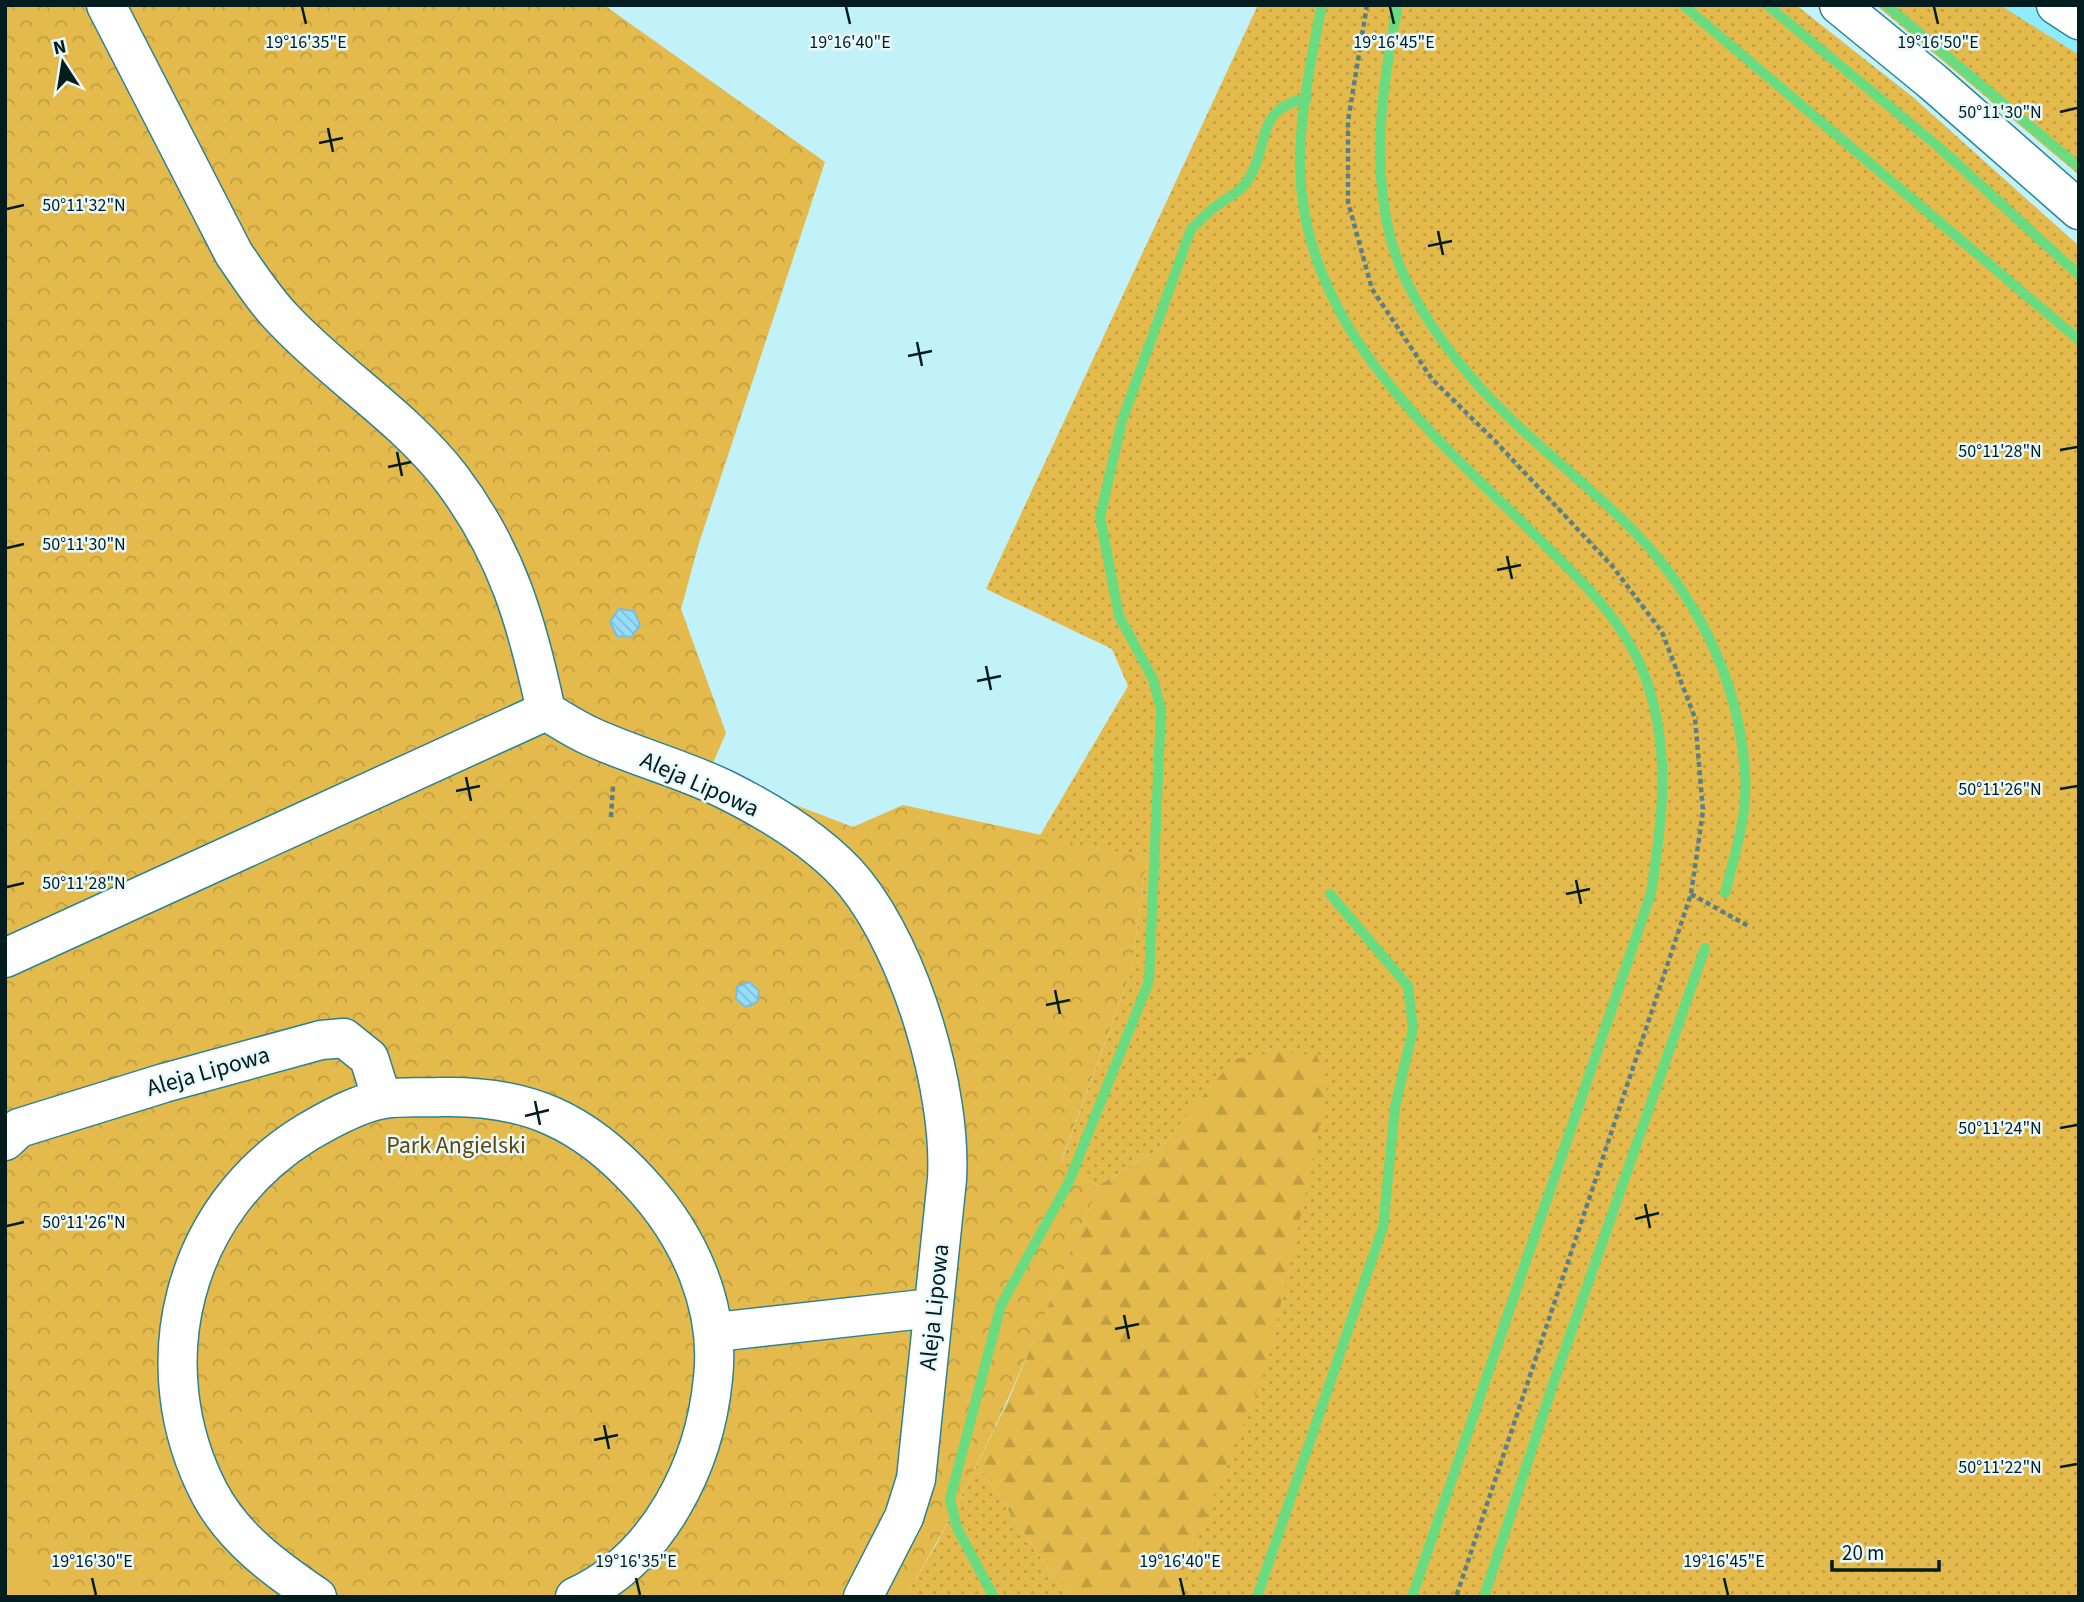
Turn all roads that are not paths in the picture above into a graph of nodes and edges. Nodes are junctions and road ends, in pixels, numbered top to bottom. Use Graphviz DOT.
graph roads {
  1 [pos="106,5"];
  2 [pos="1839,5"];
  3 [pos="2056,5"];
  4 [pos="2079,20"];
  5 [pos="2079,210"];
  6 [pos="546,711"];
  7 [pos="5,958"];
  8 [pos="382,1099"];
  9 [pos="5,1141"];
  10 [pos="933,1308"];
  11 [pos="716,1332"];
  12 [pos="317,1597"];
  13 [pos="575,1597"];
  14 [pos="863,1597"];
  1 -- 6 [label="street"];
  2 -- 5 [label="street"];
  3 -- 4 [label="street"];
  6 -- 7 [label="street"];
  6 -- 10 [label="street, Aleja Lipowa"];
  8 -- 9 [label="street, Aleja Lipowa"];
  8 -- 11 [label="street"];
  8 -- 12 [label="street"];
  10 -- 11 [label="street"];
  10 -- 14 [label="street, Aleja Lipowa"];
  11 -- 13 [label="street"];
}
